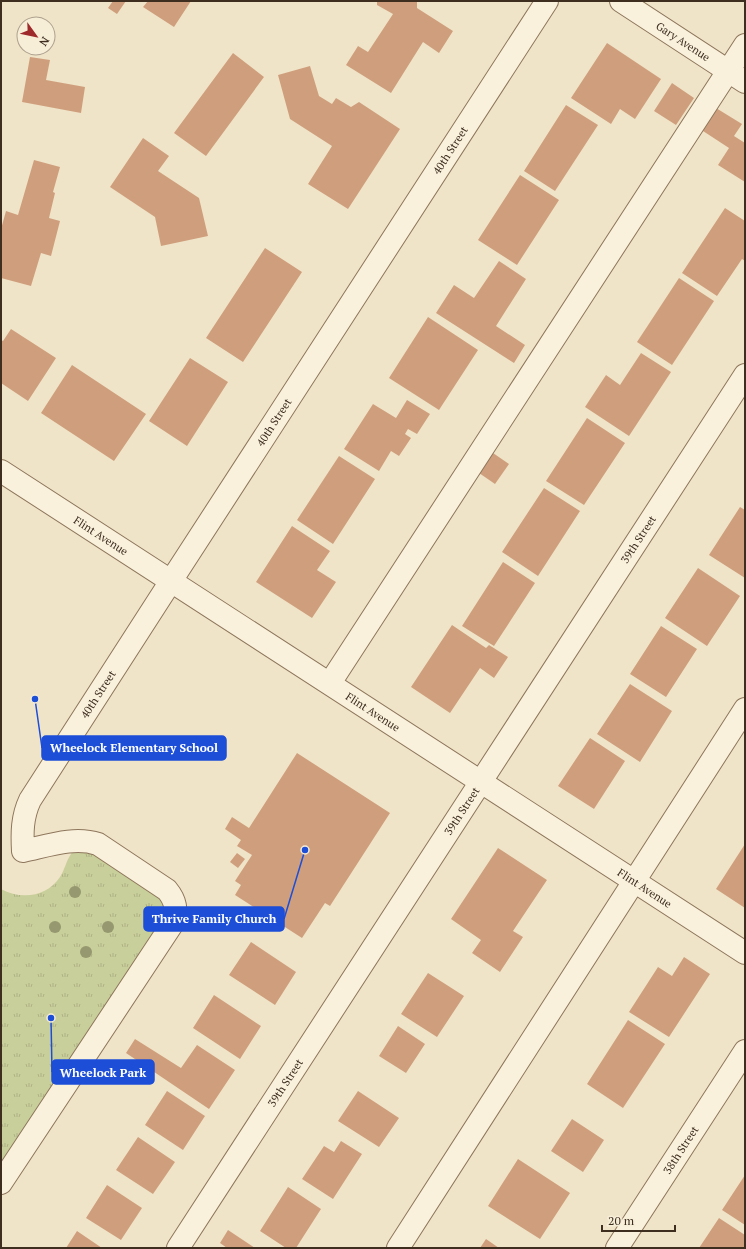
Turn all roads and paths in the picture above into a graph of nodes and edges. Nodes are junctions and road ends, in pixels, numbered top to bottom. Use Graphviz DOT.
graph roads {
  1 [pos="547,1"];
  2 [pos="621,1"];
  3 [pos="745,44"];
  4 [pos="736,77"];
  5 [pos="745,375"];
  6 [pos="1,471"];
  7 [pos="171,581"];
  8 [pos="330,683"];
  9 [pos="745,709"];
  10 [pos="481,781"];
  11 [pos="634,880"];
  12 [pos="745,953"];
  13 [pos="745,1051"];
  14 [pos="1,1183"];
  15 [pos="178,1248"];
  16 [pos="398,1248"];
  17 [pos="617,1248"];
  1 -- 7 [label="street, 40th Street"];
  2 -- 4 [label="street, Gary Avenue"];
  3 -- 4 [label="street"];
  4 -- 8 [label="street"];
  5 -- 10 [label="street, 39th Street"];
  6 -- 7 [label="street, Flint Avenue"];
  7 -- 8 [label="street, Flint Avenue"];
  7 -- 14 [label="street, 40th Street"];
  8 -- 10 [label="street, Flint Avenue"];
  9 -- 11 [label="street"];
  10 -- 11 [label="street, Flint Avenue"];
  10 -- 15 [label="street, 39th Street"];
  11 -- 12 [label="street, Flint Avenue"];
  11 -- 16 [label="street"];
  13 -- 17 [label="street, 38th Street"];
}
